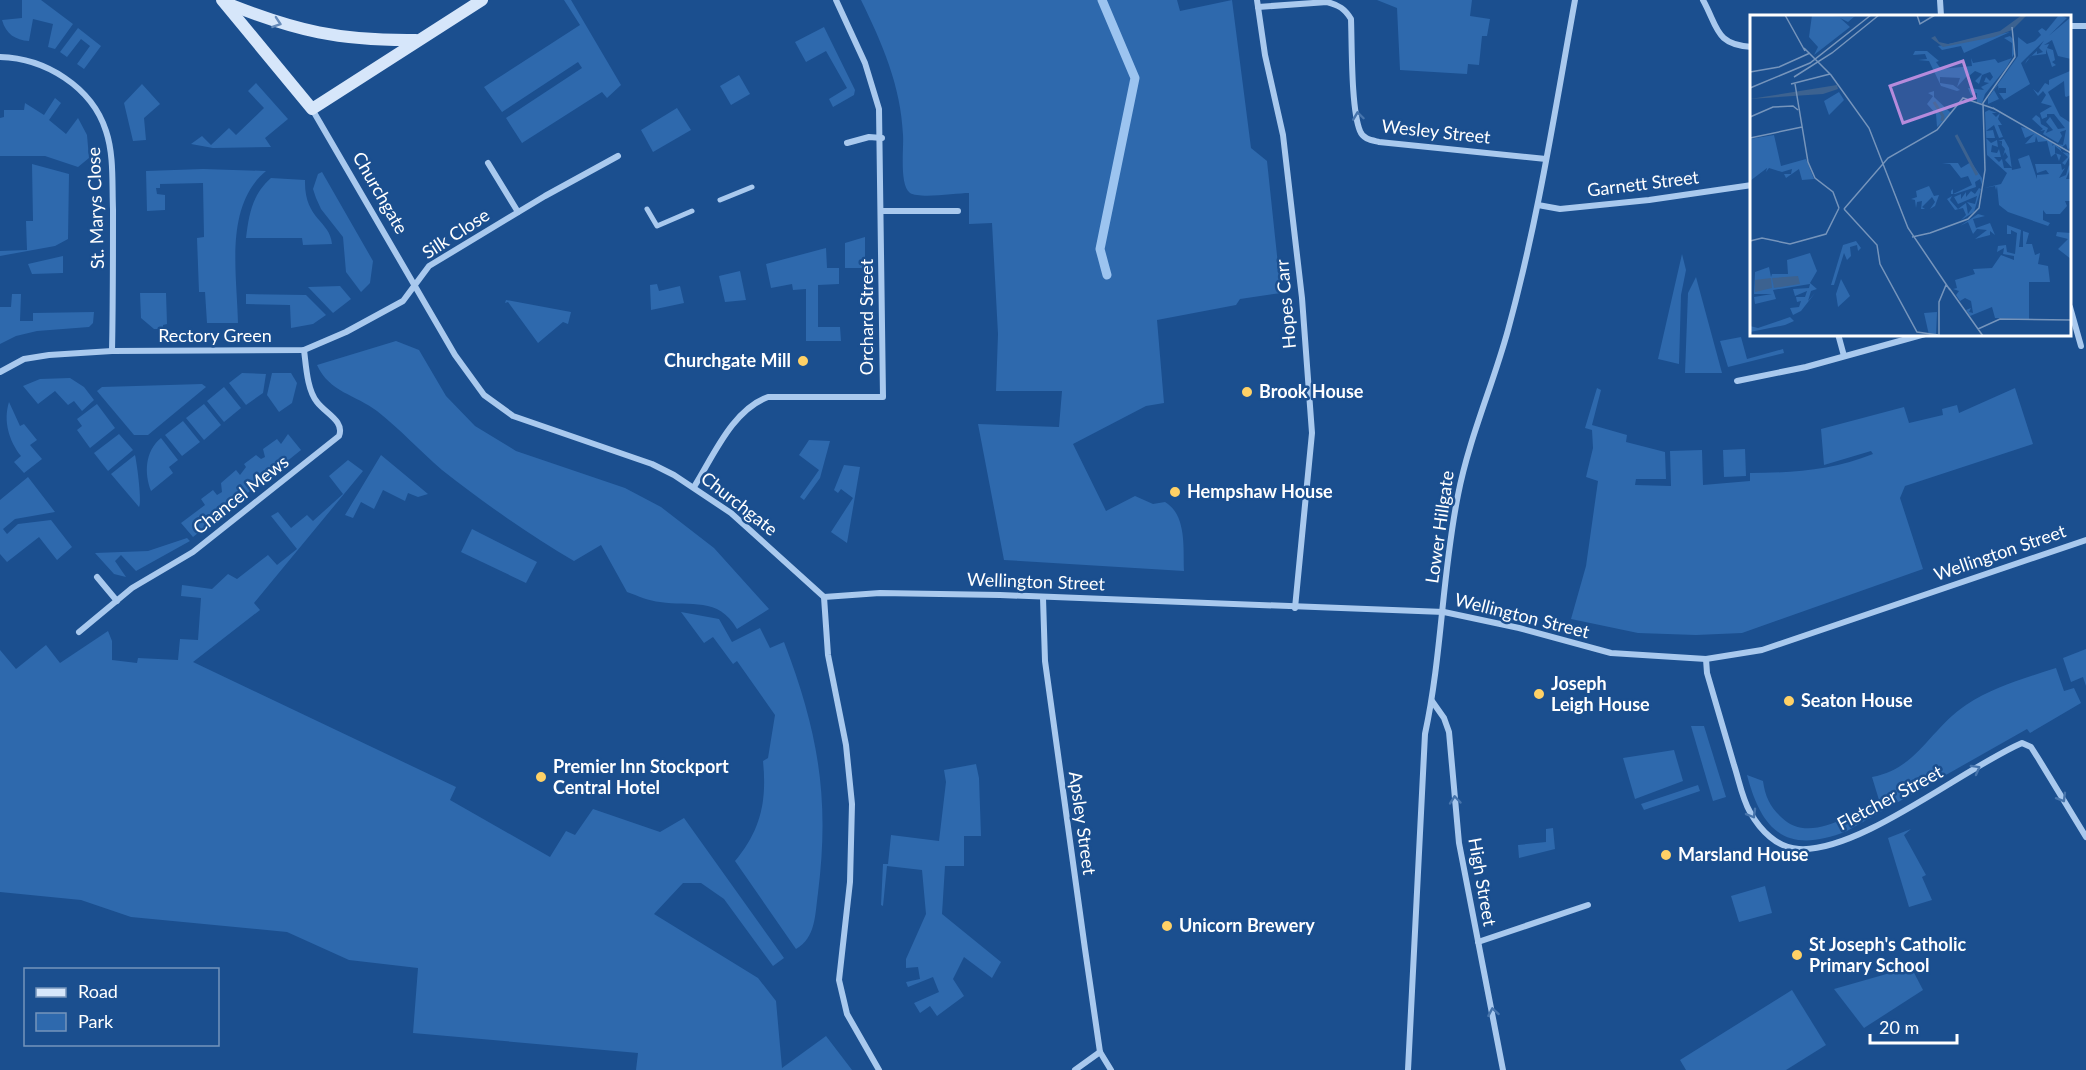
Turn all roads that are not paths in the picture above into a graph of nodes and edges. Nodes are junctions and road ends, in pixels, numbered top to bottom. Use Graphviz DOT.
graph roads {
  1 [pos="482,0"];
  2 [pos="836,0"];
  3 [pos="1575,0"];
  4 [pos="1703,0"];
  5 [pos="1940,0"];
  6 [pos="222,1"];
  7 [pos="1257,3"];
  8 [pos="1941,15"];
  9 [pos="417,40"];
  10 [pos="1750,47"];
  11 [pos="0,57"];
  12 [pos="312,109"];
  13 [pos="882,138"];
  14 [pos="848,143"];
  15 [pos="618,156"];
  16 [pos="1546,159"];
  17 [pos="488,163"];
  18 [pos="1750,185"];
  19 [pos="752,187"];
  20 [pos="720,200"];
  21 [pos="1538,206"];
  22 [pos="647,209"];
  23 [pos="692,211"];
  24 [pos="881,211"];
  25 [pos="958,211"];
  26 [pos="518,212"];
  27 [pos="416,285"];
  28 [pos="2071,311"];
  29 [pos="1839,336"];
  30 [pos="1918,336"];
  31 [pos="2080,346"];
  32 [pos="304,350"];
  33 [pos="112,351"];
  34 [pos="1844,356"];
  35 [pos="0,372"];
  36 [pos="1737,381"];
  37 [pos="694,487"];
  38 [pos="2086,540"];
  39 [pos="97,577"];
  40 [pos="824,597"];
  41 [pos="1043,598"];
  42 [pos="117,601"];
  43 [pos="1295,608"];
  44 [pos="1444,612"];
  45 [pos="79,632"];
  46 [pos="1706,659"];
  47 [pos="1432,701"];
  48 [pos="2086,837"];
  49 [pos="1588,905"];
  50 [pos="1478,942"];
  51 [pos="1100,1052"];
  52 [pos="879,1070"];
  53 [pos="1075,1070"];
  54 [pos="1111,1070"];
  55 [pos="1408,1070"];
  56 [pos="1503,1070"];
  1 -- 9 [label="main road"];
  2 -- 13 [label="street, Orchard Street"];
  3 -- 16 [label="street, Lower Hillgate"];
  4 -- 10 [label="street"];
  5 -- 8 [label="street"];
  6 -- 9 [label="main road, one-way"];
  6 -- 12 [label="main road"];
  16 -- 7 [label="street, Wesley Street, one-way"];
  7 -- 43 [label="street, Hopes Carr"];
  9 -- 12 [label="main road"];
  11 -- 33 [label="street, St. Marys Close"];
  12 -- 27 [label="street, Churchgate"];
  13 -- 14 [label="street"];
  13 -- 24 [label="street, Orchard Street"];
  15 -- 26 [label="street, Silk Close"];
  16 -- 21 [label="street, Lower Hillgate"];
  17 -- 26 [label="street, Silk Close"];
  18 -- 21 [label="street, Garnett Street"];
  19 -- 20 [label="street"];
  21 -- 44 [label="street, Lower Hillgate"];
  22 -- 23 [label="street"];
  24 -- 25 [label="street"];
  24 -- 37 [label="street, Orchard Street"];
  26 -- 27 [label="street, Silk Close"];
  27 -- 32 [label="street, Rectory Green"];
  27 -- 37 [label="street, Churchgate"];
  28 -- 31 [label="street"];
  29 -- 34 [label="street"];
  30 -- 34 [label="street"];
  32 -- 33 [label="street, Rectory Green"];
  32 -- 42 [label="street, Chancel Mews"];
  33 -- 35 [label="street, Rectory Green"];
  34 -- 36 [label="street"];
  37 -- 40 [label="street, Churchgate"];
  38 -- 46 [label="street, Wellington Street"];
  39 -- 42 [label="street"];
  40 -- 41 [label="street, Wellington Street"];
  40 -- 52 [label="street"];
  41 -- 43 [label="street, Wellington Street"];
  41 -- 51 [label="street, Apsley Street"];
  42 -- 45 [label="street, Chancel Mews"];
  43 -- 44 [label="street, Wellington Street"];
  44 -- 46 [label="street, Wellington Street"];
  44 -- 47 [label="street, Lower Hillgate"];
  46 -- 48 [label="street, Fletcher Street, one-way"];
  50 -- 47 [label="street, High Street, one-way"];
  47 -- 55 [label="street, Lower Hillgate"];
  49 -- 50 [label="street"];
  56 -- 50 [label="street, High Street, one-way"];
  51 -- 53 [label="street"];
  51 -- 54 [label="street"];
}
